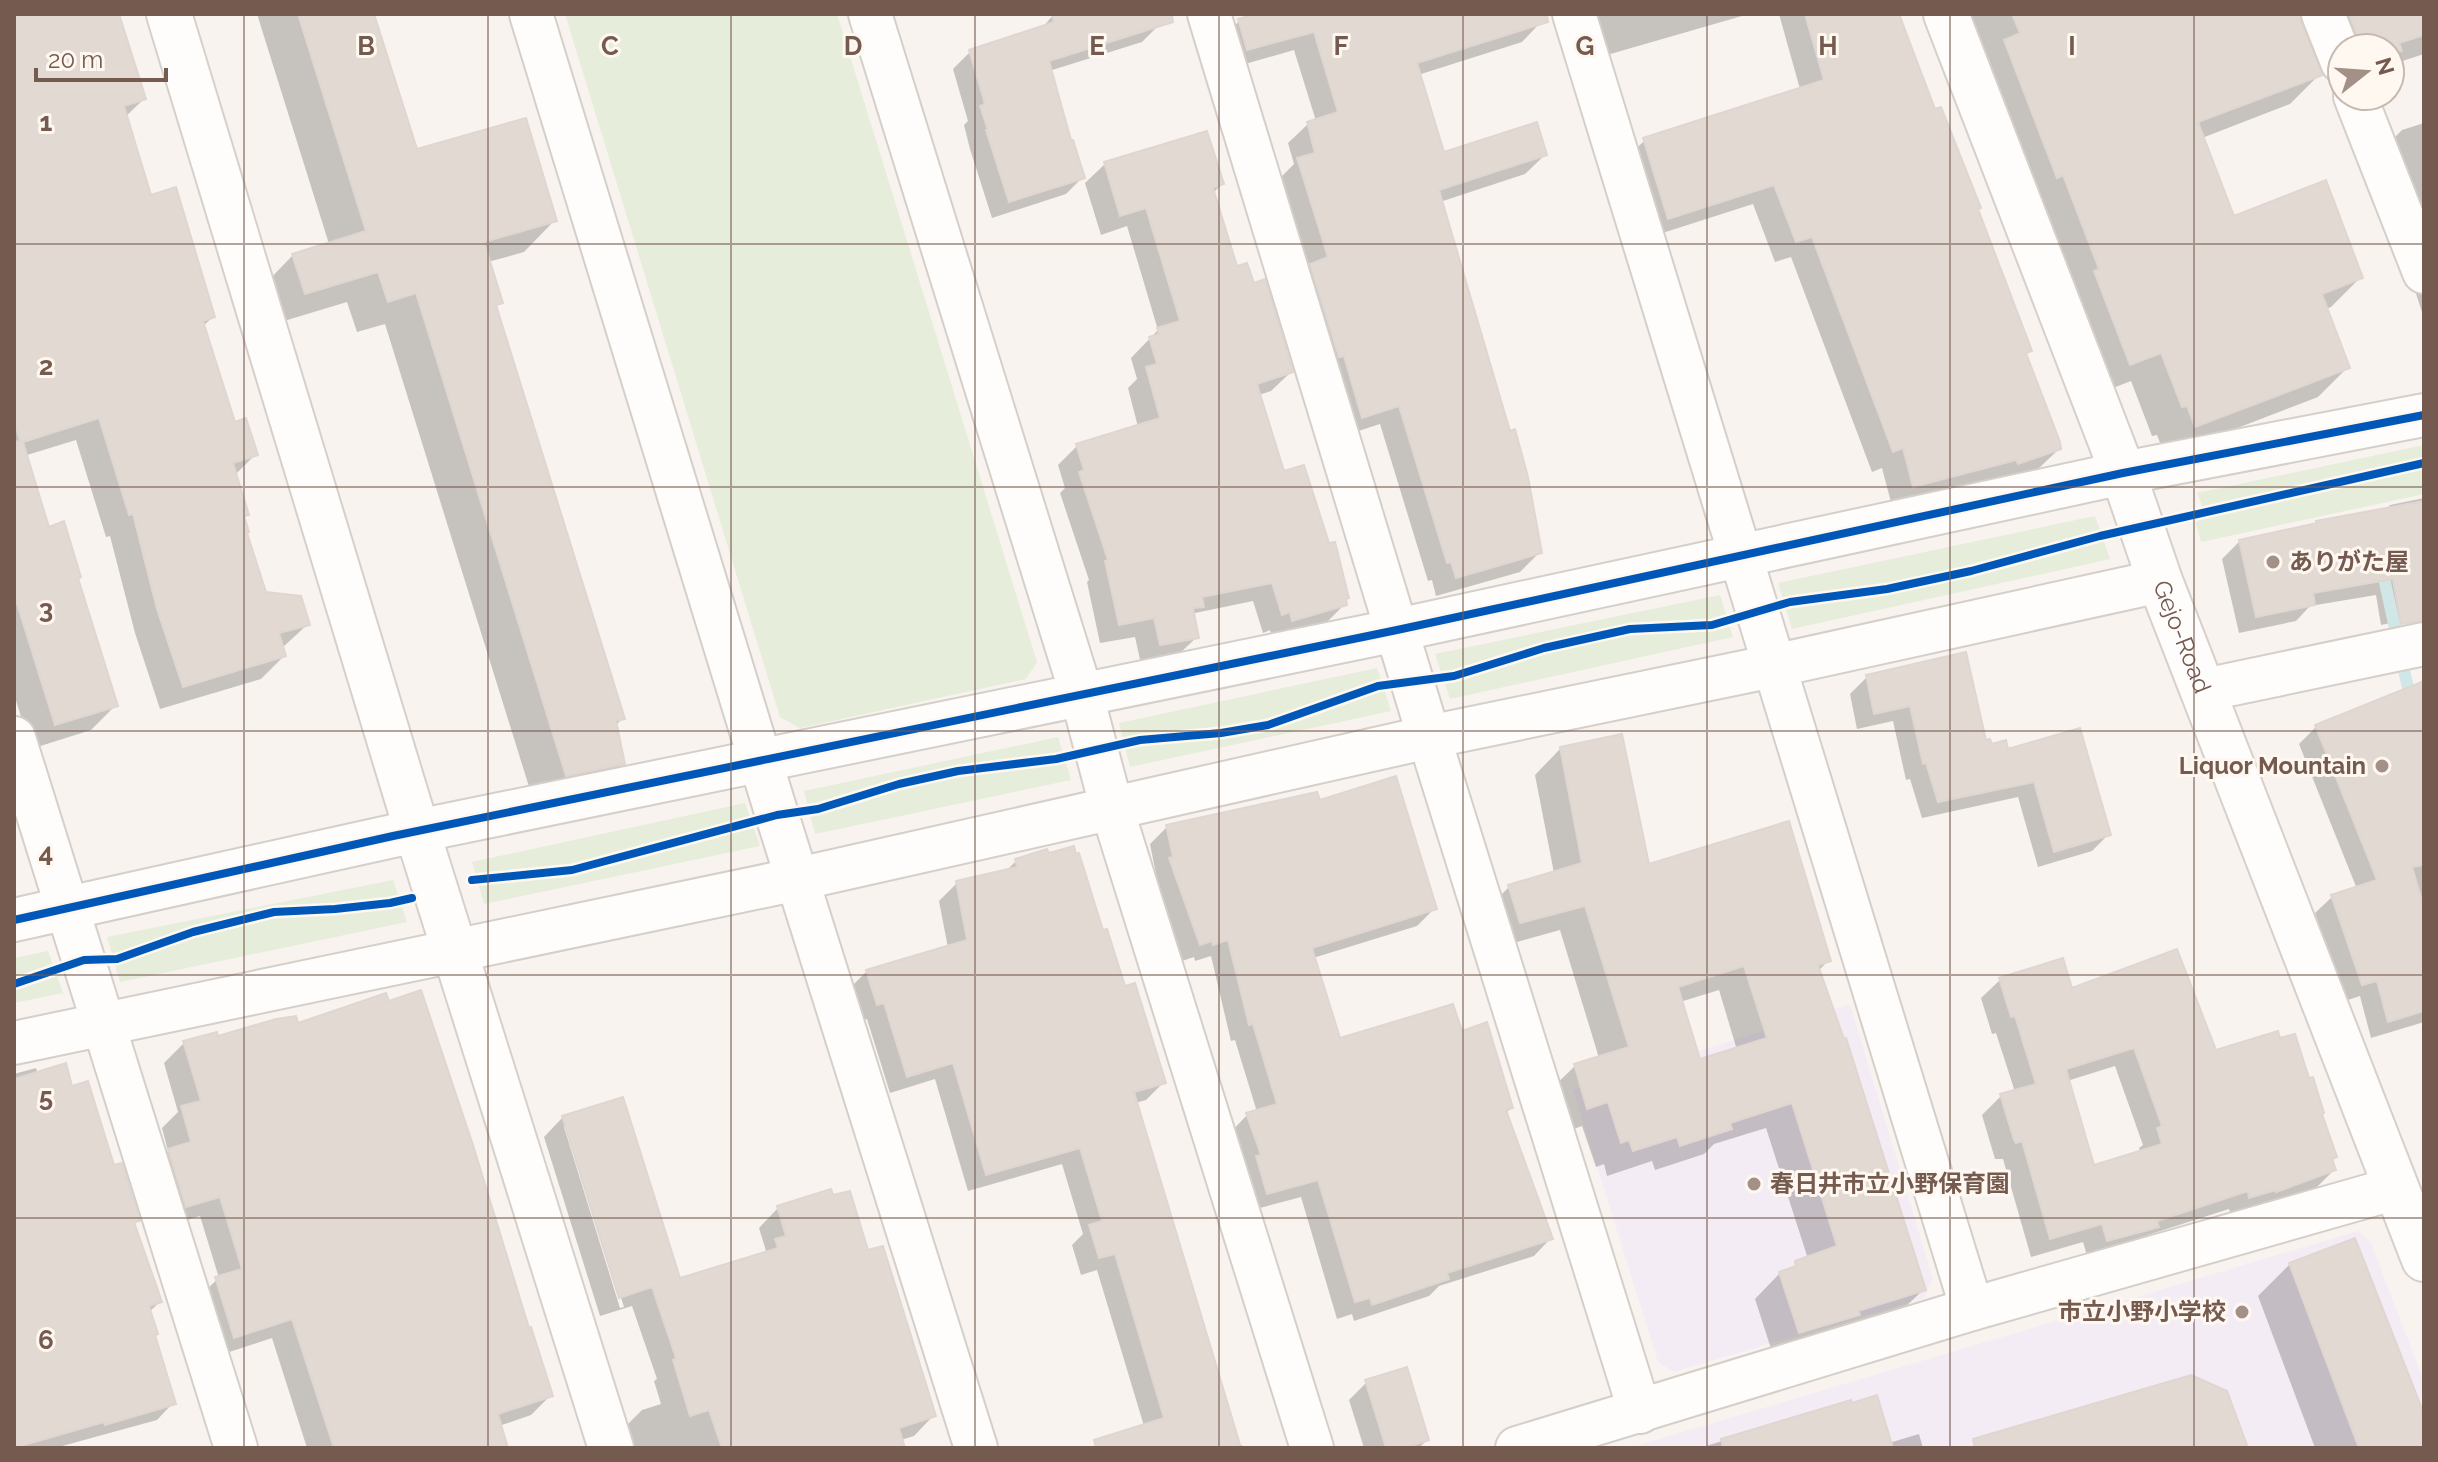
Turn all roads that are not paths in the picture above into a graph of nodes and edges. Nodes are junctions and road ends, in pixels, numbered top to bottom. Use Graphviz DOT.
graph roads {
  1 [pos="169,14"];
  2 [pos="531,14"];
  3 [pos="870,14"];
  4 [pos="1209,14"];
  5 [pos="1574,14"];
  6 [pos="1946,14"];
  7 [pos="2361,112"];
  8 [pos="2424,272"];
  9 [pos="2424,415"];
  10 [pos="2123,473"];
  11 [pos="1741,555"];
  12 [pos="2160,581"];
  13 [pos="1397,630"];
  14 [pos="2424,644"];
  15 [pos="1773,666"];
  16 [pos="2204,690"];
  17 [pos="1082,696"];
  18 [pos="1429,737"];
  19 [pos="14,738"];
  20 [pos="761,760"];
  21 [pos="1112,809"];
  22 [pos="417,831"];
  23 [pos="798,879"];
  24 [pos="68,909"];
  25 [pos="14,920"];
  26 [pos="456,951"];
  27 [pos="104,1024"];
  28 [pos="14,1043"];
  29 [pos="2396,1188"];
  30 [pos="2424,1259"];
  31 [pos="1972,1309"];
  32 [pos="1640,1412"];
  33 [pos="236,1448"];
  34 [pos="611,1448"];
  35 [pos="976,1448"];
  36 [pos="1312,1448"];
  37 [pos="1517,1448"];
  1 -- 22 [label="street"];
  2 -- 20 [label="street"];
  3 -- 17 [label="street"];
  4 -- 13 [label="street"];
  5 -- 11 [label="street"];
  6 -- 10 [label="street, Gejo-Road"];
  7 -- 8 [label="street"];
  9 -- 10 [label="street"];
  10 -- 11 [label="street"];
  10 -- 12 [label="street, Gejo-Road"];
  11 -- 13 [label="street"];
  11 -- 15 [label="street"];
  12 -- 15 [label="street"];
  12 -- 16 [label="street, Gejo-Road"];
  13 -- 17 [label="street"];
  13 -- 18 [label="street"];
  14 -- 16 [label="street"];
  15 -- 18 [label="street"];
  15 -- 31 [label="street"];
  16 -- 29 [label="street, Gejo-Road"];
  17 -- 20 [label="street"];
  17 -- 21 [label="street"];
  18 -- 21 [label="street"];
  18 -- 32 [label="street"];
  19 -- 24 [label="street"];
  20 -- 22 [label="street"];
  20 -- 23 [label="street"];
  21 -- 23 [label="street"];
  21 -- 36 [label="street"];
  22 -- 24 [label="street"];
  22 -- 26 [label="street"];
  23 -- 26 [label="street"];
  23 -- 35 [label="street"];
  24 -- 25 [label="street"];
  24 -- 27 [label="street"];
  26 -- 27 [label="street"];
  26 -- 34 [label="street"];
  27 -- 28 [label="street"];
  27 -- 33 [label="street"];
  29 -- 30 [label="street, Gejo-Road"];
  29 -- 31 [label="street"];
  31 -- 32 [label="street"];
  32 -- 37 [label="street"];
}
